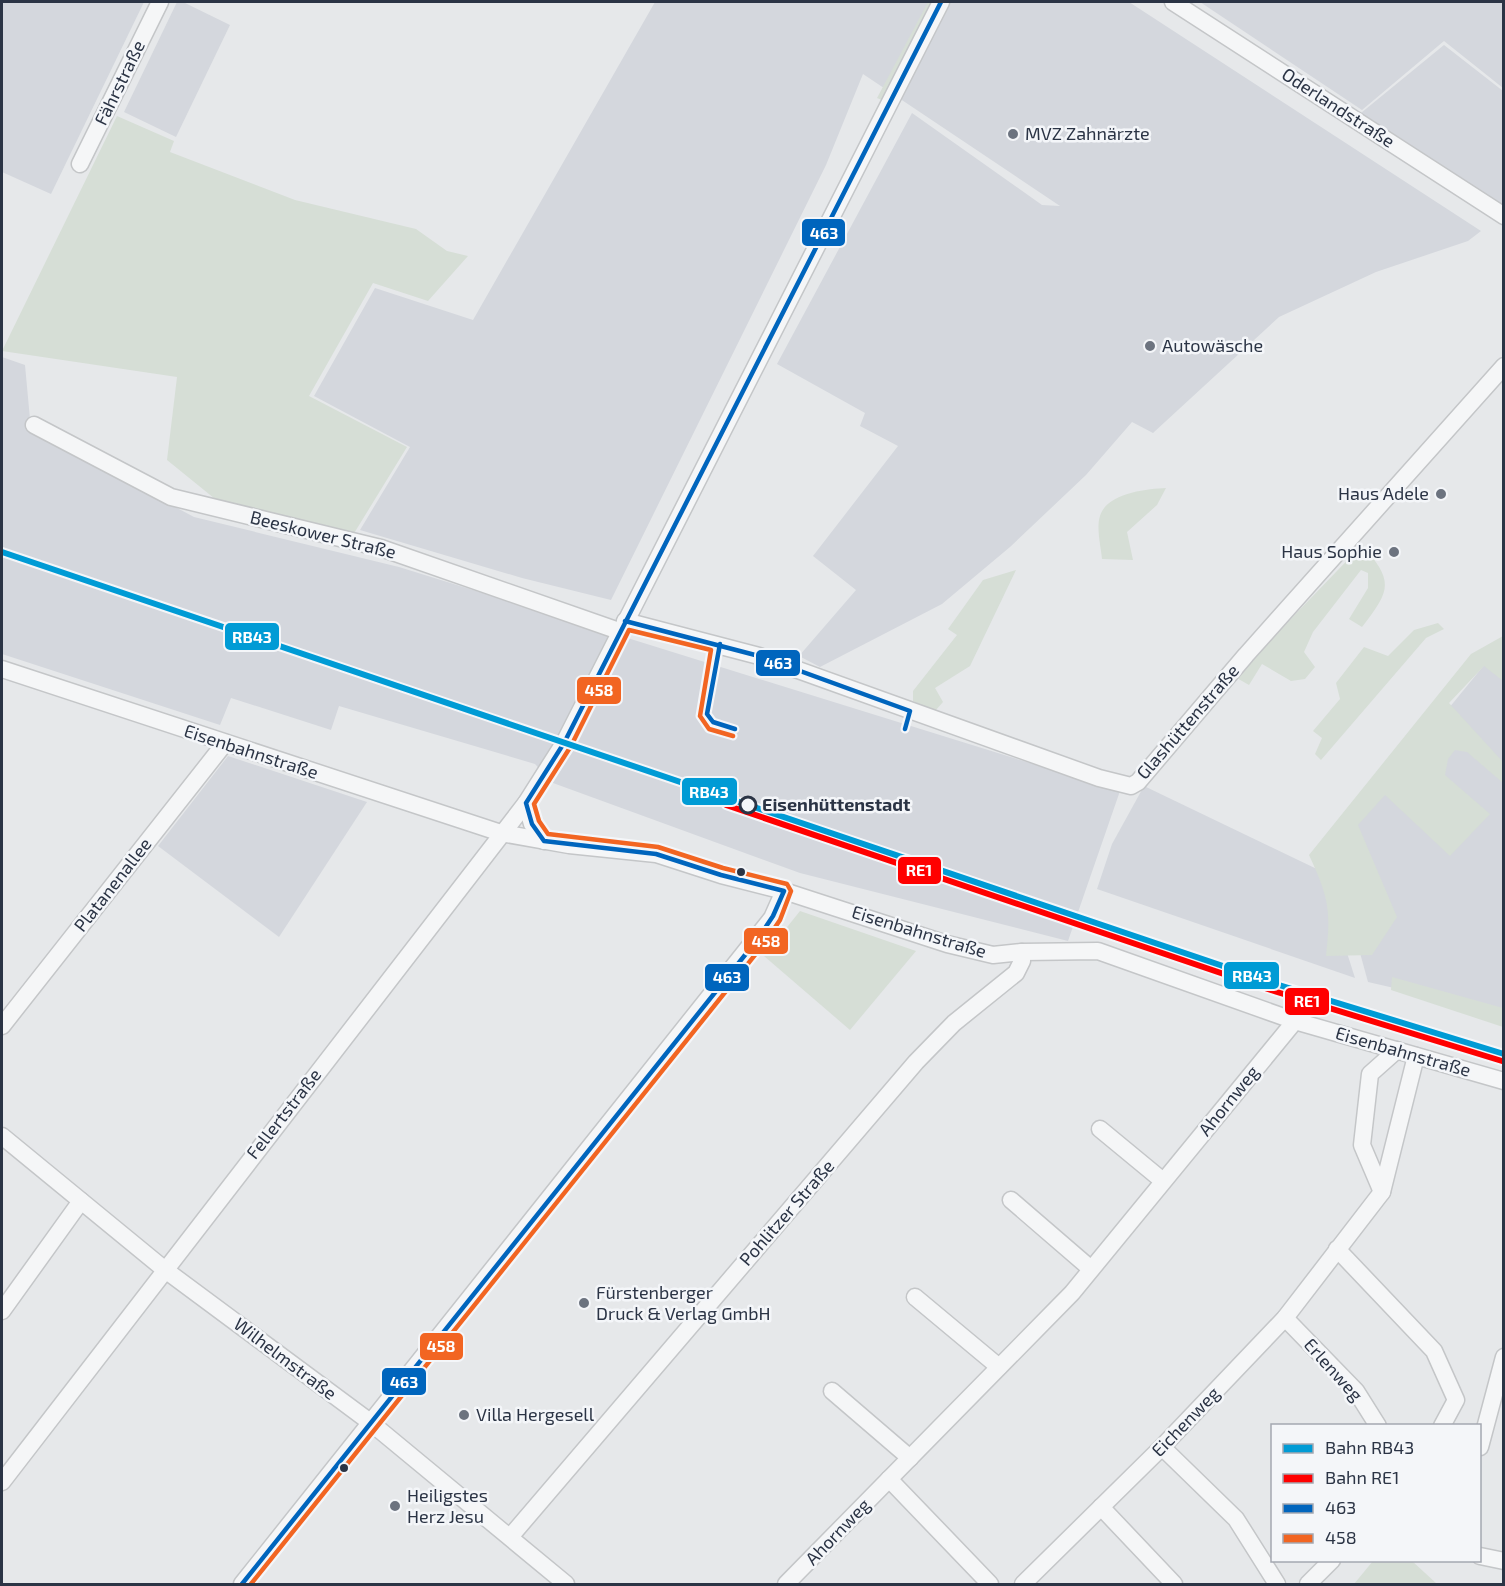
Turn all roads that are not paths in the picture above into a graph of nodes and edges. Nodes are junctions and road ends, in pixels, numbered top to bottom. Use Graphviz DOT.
graph roads {
  1 [pos="160,2"];
  2 [pos="941,2"];
  3 [pos="1173,2"];
  4 [pos="80,164"];
  5 [pos="1503,216"];
  6 [pos="1503,366"];
  7 [pos="34,425"];
  8 [pos="622,626"];
  9 [pos="2,669"];
  10 [pos="225,743"];
  11 [pos="526,803"];
  12 [pos="501,833"];
  13 [pos="543,841"];
  14 [pos="784,891"];
  15 [pos="1022,952"];
  16 [pos="1295,1021"];
  17 [pos="2,1026"];
  18 [pos="1397,1050"];
  19 [pos="1416,1056"];
  20 [pos="1503,1081"];
  21 [pos="1100,1129"];
  22 [pos="2,1136"];
  23 [pos="1163,1181"];
  24 [pos="1382,1192"];
  25 [pos="1011,1200"];
  26 [pos="81,1201"];
  27 [pos="1337,1249"];
  28 [pos="165,1269"];
  29 [pos="1091,1269"];
  30 [pos="915,1297"];
  31 [pos="2,1311"];
  32 [pos="1285,1318"];
  33 [pos="1503,1358"];
  34 [pos="999,1368"];
  35 [pos="832,1391"];
  36 [pos="370,1422"];
  37 [pos="1377,1424"];
  38 [pos="1443,1424"];
  39 [pos="1481,1440"];
  40 [pos="1162,1447"];
  41 [pos="910,1458"];
  42 [pos="889,1479"];
  43 [pos="2,1482"];
  44 [pos="1101,1507"];
  45 [pos="510,1537"];
  46 [pos="1481,1556"];
  47 [pos="1503,1561"];
  48 [pos="1330,1562"];
  49 [pos="1171,1583"];
  50 [pos="242,1584"];
  51 [pos="566,1584"];
  52 [pos="786,1584"];
  53 [pos="990,1584"];
  54 [pos="1023,1584"];
  55 [pos="1277,1584"];
  56 [pos="1308,1584"];
  1 -- 4 [label="street, Fährstraße"];
  2 -- 8 [label="street"];
  3 -- 5 [label="street, Oderlandstraße"];
  6 -- 8 [label="street, Glashüttenstraße"];
  7 -- 8 [label="street, Beeskower Straße"];
  8 -- 11 [label="street, Fellertstraße"];
  9 -- 10 [label="street, Eisenbahnstraße"];
  10 -- 12 [label="street, Eisenbahnstraße"];
  10 -- 17 [label="street, Platanenallee"];
  11 -- 12 [label="street, Fellertstraße"];
  11 -- 13 [label="street"];
  12 -- 13 [label="street, Eisenbahnstraße"];
  12 -- 28 [label="street, Fellertstraße"];
  13 -- 14 [label="street, Eisenbahnstraße"];
  14 -- 15 [label="street, Eisenbahnstraße"];
  14 -- 36 [label="street"];
  15 -- 16 [label="street, Eisenbahnstraße"];
  15 -- 45 [label="street, Pohlitzer Straße"];
  16 -- 18 [label="street, Eisenbahnstraße"];
  16 -- 23 [label="street, Ahornweg"];
  18 -- 19 [label="street, Eisenbahnstraße"];
  18 -- 24 [label="street"];
  19 -- 20 [label="street, Eisenbahnstraße"];
  19 -- 24 [label="street, Eichenweg"];
  21 -- 23 [label="street"];
  22 -- 26 [label="street, Wilhelmstraße"];
  23 -- 29 [label="street, Ahornweg"];
  24 -- 27 [label="street, Eichenweg"];
  25 -- 29 [label="street"];
  26 -- 28 [label="street, Wilhelmstraße"];
  26 -- 31 [label="street"];
  27 -- 32 [label="street, Eichenweg"];
  27 -- 38 [label="street"];
  28 -- 36 [label="street, Wilhelmstraße"];
  28 -- 43 [label="street, Fellertstraße"];
  29 -- 34 [label="street, Ahornweg"];
  30 -- 34 [label="street"];
  32 -- 37 [label="street, Erlenweg"];
  32 -- 40 [label="street, Eichenweg"];
  33 -- 39 [label="street"];
  34 -- 41 [label="street, Ahornweg"];
  35 -- 41 [label="street"];
  36 -- 45 [label="street, Wilhelmstraße"];
  36 -- 50 [label="street"];
  40 -- 44 [label="street, Eichenweg"];
  40 -- 55 [label="street"];
  41 -- 42 [label="street, Ahornweg"];
  42 -- 52 [label="street, Ahornweg"];
  42 -- 53 [label="street"];
  44 -- 49 [label="street"];
  44 -- 54 [label="street, Eichenweg"];
  45 -- 51 [label="street, Wilhelmstraße"];
  46 -- 47 [label="street"];
  48 -- 56 [label="street"];
}
